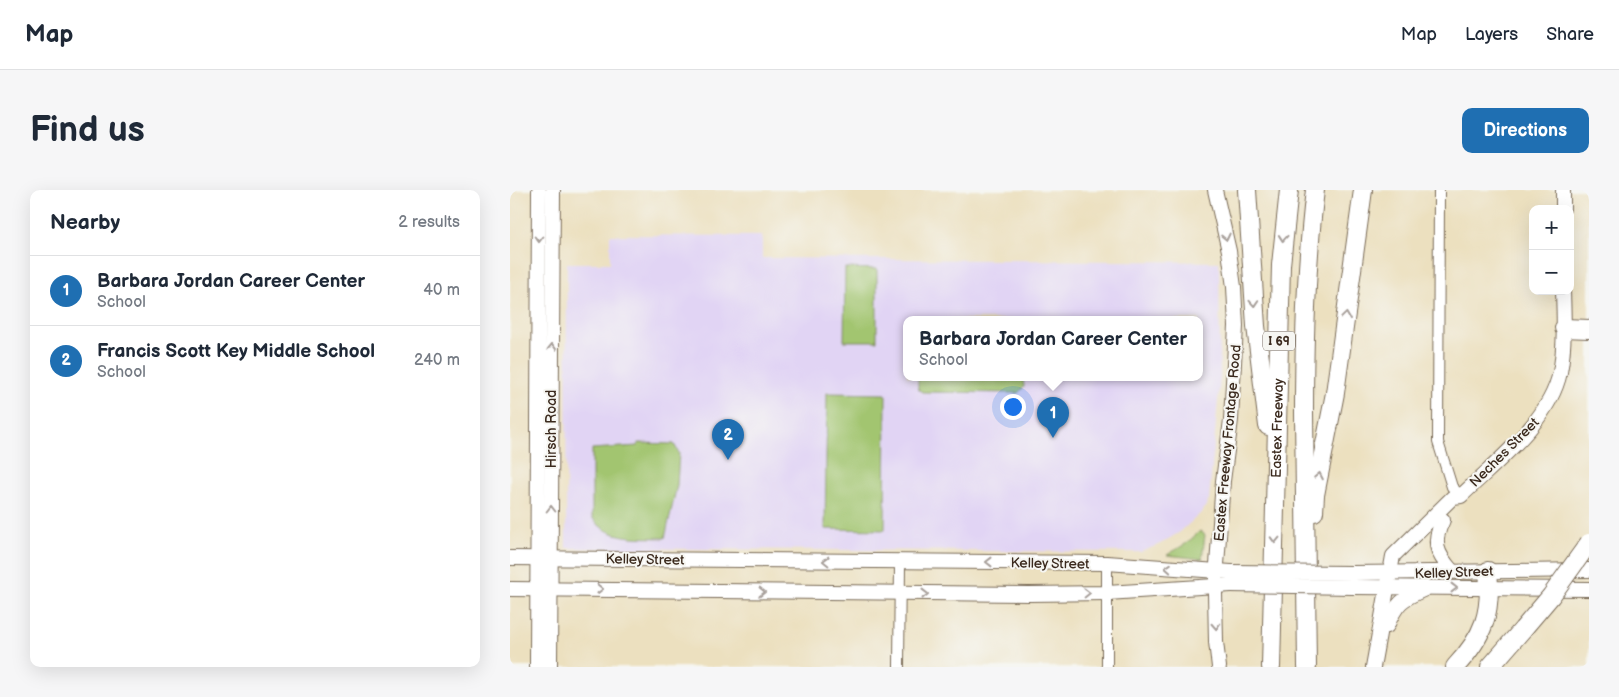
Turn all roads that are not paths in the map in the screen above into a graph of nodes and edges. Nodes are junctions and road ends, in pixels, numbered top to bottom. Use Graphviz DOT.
graph roads {
  1 [pos="539,190"];
  2 [pos="552,190"];
  3 [pos="1215,190"];
  4 [pos="1247,190"];
  5 [pos="1289,190"];
  6 [pos="1315,190"];
  7 [pos="1327,190"];
  8 [pos="1439,190"];
  9 [pos="1563,190"];
  10 [pos="1363,191"];
  11 [pos="1563,205"];
  12 [pos="546,269"];
  13 [pos="1307,277"];
  14 [pos="1563,295"];
  15 [pos="1564,328"];
  16 [pos="1589,329"];
  17 [pos="1276,492"];
  18 [pos="1461,496"];
  19 [pos="1444,520"];
  20 [pos="1589,543"];
  21 [pos="510,558"];
  22 [pos="545,558"];
  23 [pos="900,562"];
  24 [pos="1107,563"];
  25 [pos="1589,570"];
  26 [pos="1452,571"];
  27 [pos="1226,576"];
  28 [pos="1489,579"];
  29 [pos="1388,581"];
  30 [pos="1215,587"];
  31 [pos="1429,588"];
  32 [pos="510,589"];
  33 [pos="544,589"];
  34 [pos="1589,589"];
  35 [pos="1107,593"];
  36 [pos="899,594"];
  37 [pos="1306,612"];
  38 [pos="1374,661"];
  39 [pos="537,667"];
  40 [pos="550,667"];
  41 [pos="899,667"];
  42 [pos="1108,667"];
  43 [pos="1219,667"];
  44 [pos="1271,667"];
  45 [pos="1307,667"];
  46 [pos="1454,667"];
  47 [pos="1490,667"];
  1 -- 12 [label="main road, Hirsch Road, one-way"];
  2 -- 12 [label="main road, Hirsch Road"];
  3 -- 27 [label="main road, Eastex Freeway Frontage Road, one-way"];
  4 -- 17 [label="highway, one-way"];
  5 -- 17 [label="highway, Eastex Freeway / I 69, one-way"];
  6 -- 13 [label="highway, Eastex Freeway / I 69"];
  7 -- 13 [label="highway"];
  8 -- 18 [label="street"];
  9 -- 11 [label="main road"];
  37 -- 10 [label="highway, one-way"];
  12 -- 22 [label="main road, Hirsch Road"];
  13 -- 37 [label="highway, Eastex Freeway / I 69"];
  14 -- 15 [label="main road, Neches Street"];
  15 -- 16 [label="highway"];
  15 -- 18 [label="main road, Neches Street"];
  17 -- 44 [label="highway, Eastex Freeway / I 69, one-way"];
  18 -- 19 [label="main road, Neches Street"];
  18 -- 29 [label="main road, Neches Street"];
  19 -- 26 [label="main road"];
  19 -- 29 [label="main road, Neches Street"];
  20 -- 47 [label="highway, bridge"];
  21 -- 22 [label="main road, Kelley Street"];
  23 -- 22 [label="main road, Kelley Street, one-way"];
  22 -- 33 [label="main road, Hirsch Road"];
  24 -- 23 [label="main road, Kelley Street, one-way"];
  23 -- 36 [label="street"];
  27 -- 24 [label="main road, Kelley Street, one-way"];
  24 -- 35 [label="street"];
  25 -- 28 [label="main road, Kelley Street"];
  26 -- 28 [label="main road, Kelley Street"];
  26 -- 29 [label="main road, Kelley Street"];
  27 -- 29 [label="main road, Kelley Street, bridge"];
  27 -- 30 [label="main road, Kelley Street"];
  31 -- 28 [label="main road, Kelley Street, one-way"];
  28 -- 34 [label="main road, Kelley Street"];
  28 -- 46 [label="highway"];
  29 -- 31 [label="main road, Kelley Street"];
  29 -- 38 [label="main road"];
  30 -- 35 [label="main road, Kelley Street"];
  30 -- 43 [label="main road, one-way"];
  31 -- 38 [label="main road"];
  32 -- 33 [label="main road, Kelley Street"];
  33 -- 36 [label="main road, Kelley Street, one-way"];
  33 -- 39 [label="main road, Hirsch Road"];
  33 -- 40 [label="main road, Hirsch Road"];
  36 -- 35 [label="main road, Kelley Street, one-way"];
  35 -- 42 [label="street"];
  36 -- 41 [label="street"];
  37 -- 45 [label="highway, Eastex Freeway / I 69"];
}
